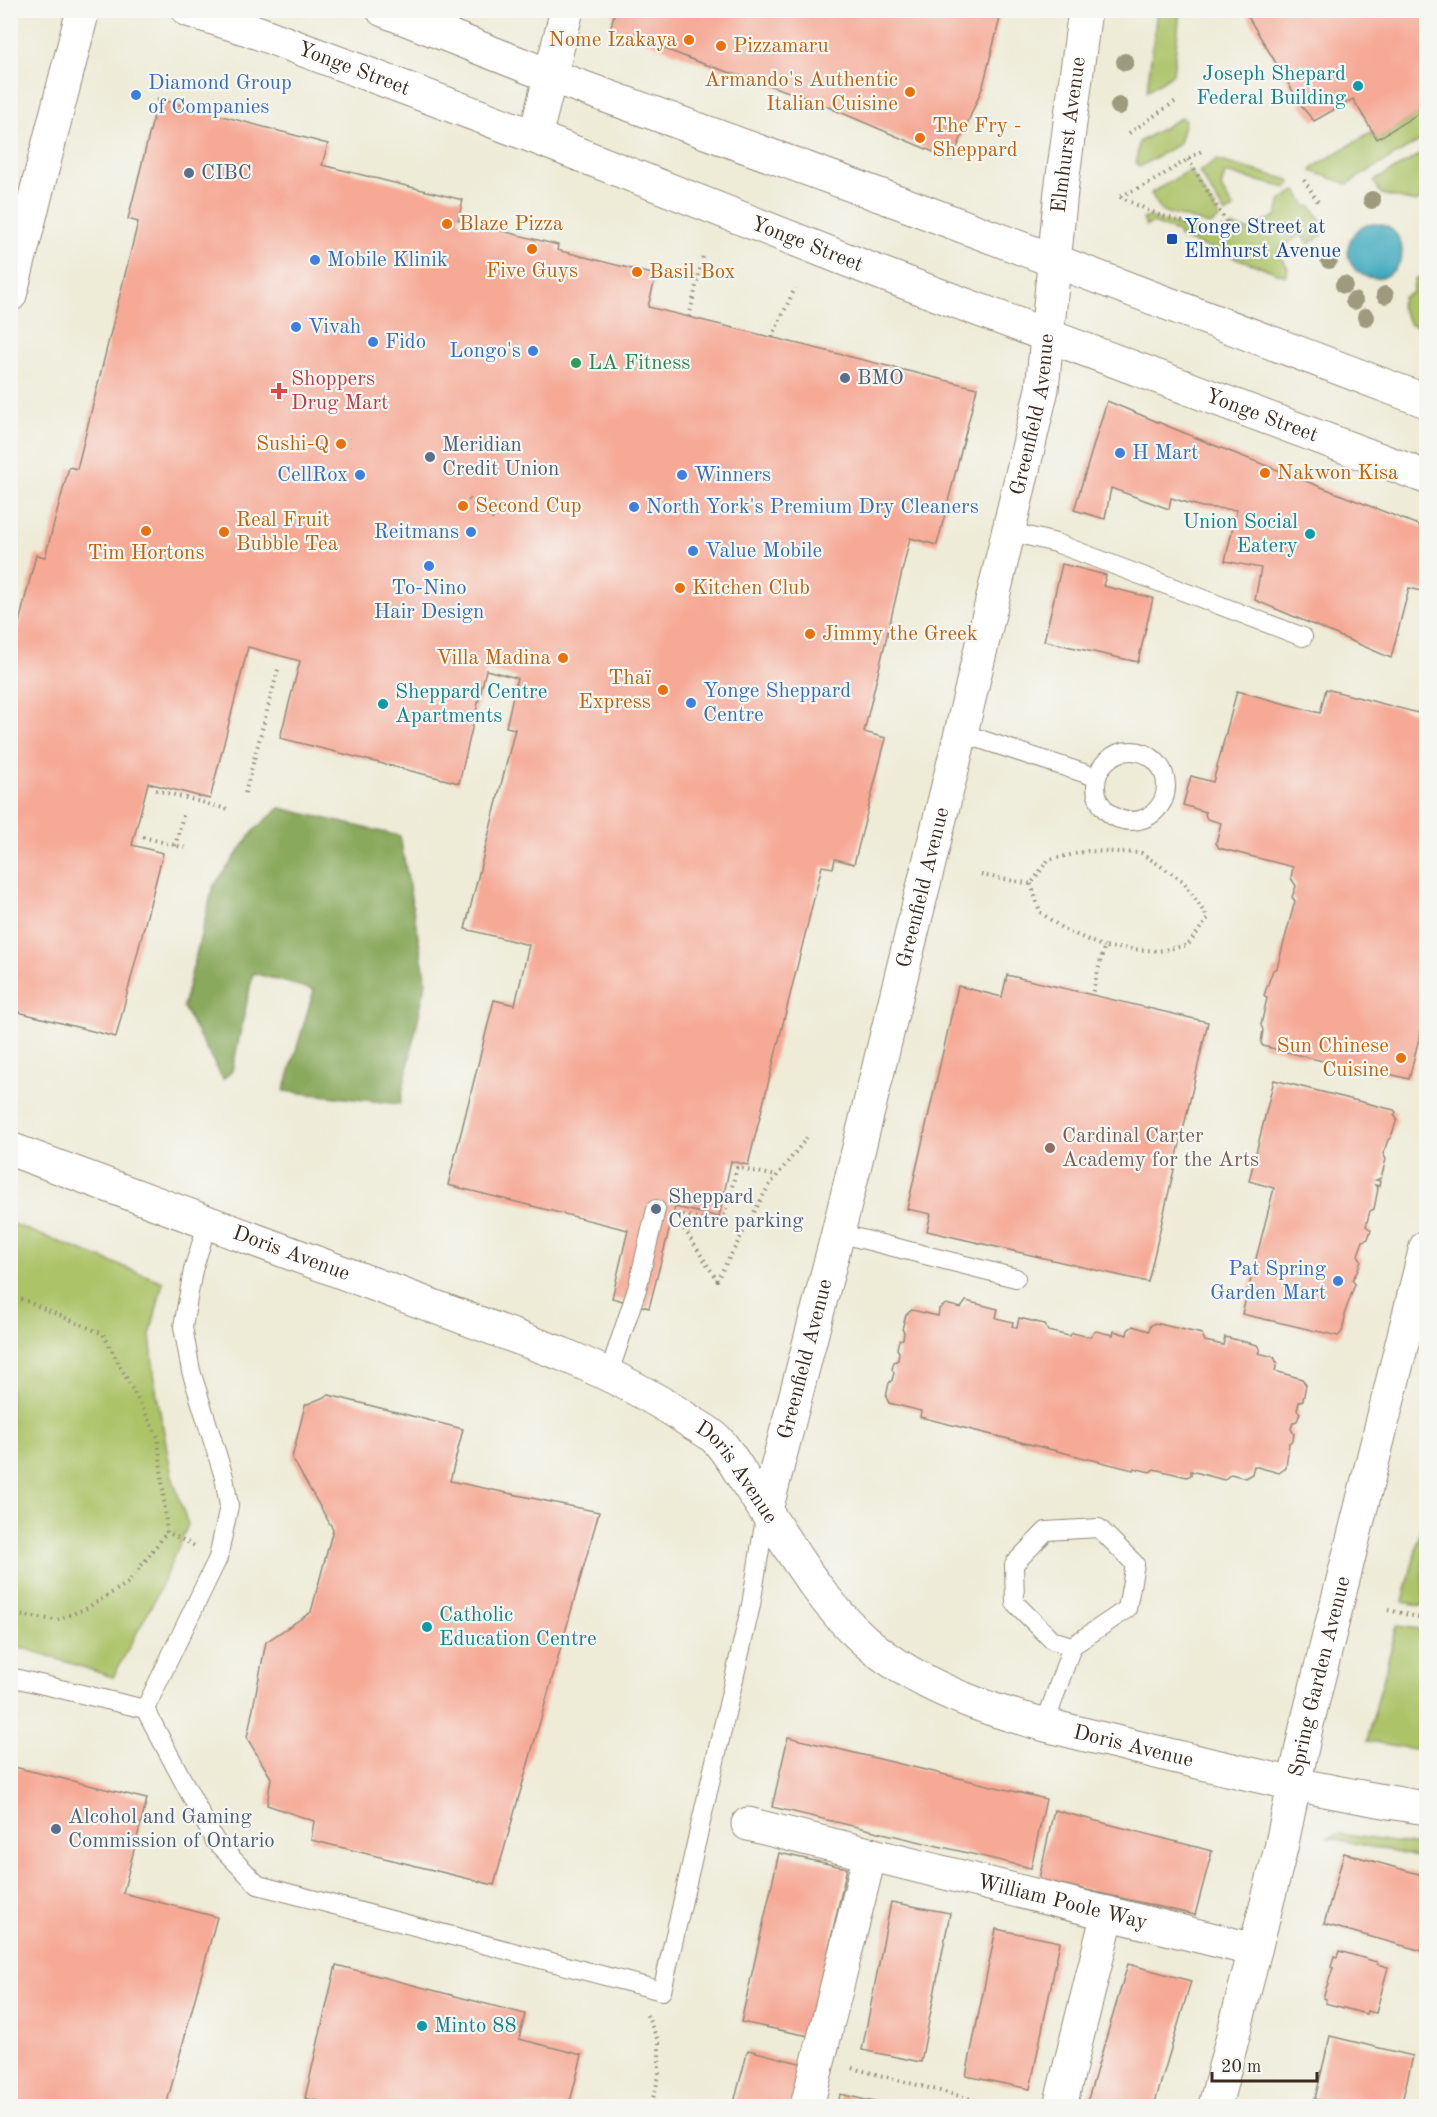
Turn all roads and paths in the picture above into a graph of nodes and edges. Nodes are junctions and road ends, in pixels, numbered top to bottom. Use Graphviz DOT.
graph roads {
  1 [pos="83,10"];
  2 [pos="188,10"];
  3 [pos="382,10"];
  4 [pos="567,10"];
  5 [pos="1085,10"];
  6 [pos="551,76"];
  7 [pos="1176,101"];
  8 [pos="1128,133"];
  9 [pos="535,137"];
  10 [pos="1203,150"];
  11 [pos="1188,159"];
  12 [pos="1304,180"];
  13 [pos="1318,202"];
  14 [pos="703,256"];
  15 [pos="1054,261"];
  16 [pos="795,288"];
  17 [pos="10,295"];
  18 [pos="689,317"];
  19 [pos="1047,336"];
  20 [pos="772,337"];
  21 [pos="1426,401"];
  22 [pos="1426,477"];
  23 [pos="469,499"];
  24 [pos="494,520"];
  25 [pos="1007,531"];
  26 [pos="1303,637"];
  27 [pos="279,666"];
  28 [pos="961,733"];
  29 [pos="1096,777"];
  30 [pos="156,790"];
  31 [pos="245,793"];
  32 [pos="227,809"];
  33 [pos="184,812"];
  34 [pos="143,837"];
  35 [pos="175,846"];
  36 [pos="186,848"];
  37 [pos="981,875"];
  38 [pos="1030,884"];
  39 [pos="1104,947"];
  40 [pos="1092,995"];
  41 [pos="810,1135"];
  42 [pos="10,1149"];
  43 [pos="777,1176"];
  44 [pos="656,1209"];
  45 [pos="208,1222"];
  46 [pos="681,1224"];
  47 [pos="838,1233"];
  48 [pos="679,1235"];
  49 [pos="1426,1252"];
  50 [pos="1016,1278"];
  51 [pos="10,1294"];
  52 [pos="609,1373"];
  53 [pos="766,1510"];
  54 [pos="167,1533"];
  55 [pos="218,1558"];
  56 [pos="1388,1610"];
  57 [pos="10,1614"];
  58 [pos="1426,1619"];
  59 [pos="1072,1646"];
  60 [pos="10,1677"];
  61 [pos="145,1709"];
  62 [pos="1045,1724"];
  63 [pos="1294,1785"];
  64 [pos="1426,1808"];
  65 [pos="748,1824"];
  66 [pos="870,1854"];
  67 [pos="1108,1913"];
  68 [pos="1255,1950"];
  69 [pos="644,2008"];
  70 [pos="819,2059"];
  71 [pos="651,2106"];
  72 [pos="807,2106"];
  73 [pos="998,2106"];
  74 [pos="1060,2106"];
  75 [pos="1215,2106"];
  1 -- 17 [label="street"];
  2 -- 9 [label="street, Yonge Street"];
  3 -- 6 [label="street"];
  4 -- 6 [label="street"];
  5 -- 15 [label="street, Elmhurst Avenue"];
  6 -- 9 [label="street"];
  6 -- 15 [label="street"];
  7 -- 8 [label="path"];
  9 -- 19 [label="street, Yonge Street"];
  10 -- 11 [label="path"];
  11 -- 11 [label="path"];
  12 -- 13 [label="path"];
  14 -- 18 [label="path"];
  15 -- 19 [label="street, Greenfield Avenue"];
  15 -- 21 [label="street"];
  16 -- 20 [label="path"];
  19 -- 22 [label="street, Yonge Street"];
  19 -- 25 [label="street, Greenfield Avenue"];
  23 -- 24 [label="path"];
  25 -- 26 [label="lane"];
  25 -- 28 [label="street, Greenfield Avenue"];
  27 -- 31 [label="path"];
  28 -- 29 [label="lane"];
  28 -- 47 [label="street, Greenfield Avenue"];
  30 -- 32 [label="path"];
  33 -- 35 [label="path"];
  34 -- 35 [label="path"];
  35 -- 36 [label="path"];
  37 -- 38 [label="path"];
  38 -- 39 [label="path"];
  38 -- 39 [label="path"];
  39 -- 40 [label="path"];
  41 -- 43 [label="path"];
  42 -- 45 [label="street, Doris Avenue"];
  43 -- 46 [label="path"];
  43 -- 46 [label="path"];
  44 -- 52 [label="lane"];
  45 -- 52 [label="street, Doris Avenue"];
  45 -- 55 [label="lane"];
  46 -- 48 [label="path"];
  47 -- 50 [label="lane"];
  47 -- 53 [label="street, Greenfield Avenue"];
  49 -- 63 [label="street, Spring Garden Avenue"];
  51 -- 54 [label="path"];
  52 -- 53 [label="street, Doris Avenue"];
  53 -- 61 [label="lane"];
  53 -- 62 [label="street, Doris Avenue"];
  54 -- 55 [label="path"];
  54 -- 57 [label="path"];
  55 -- 61 [label="lane"];
  56 -- 58 [label="path"];
  59 -- 59 [label="lane"];
  59 -- 62 [label="lane"];
  60 -- 61 [label="lane"];
  62 -- 63 [label="street, Doris Avenue"];
  63 -- 64 [label="street, Doris Avenue"];
  63 -- 68 [label="street, Spring Garden Avenue"];
  65 -- 66 [label="street, William Poole Way"];
  66 -- 67 [label="street, William Poole Way"];
  66 -- 70 [label="street"];
  67 -- 68 [label="street, William Poole Way"];
  67 -- 74 [label="street"];
  68 -- 75 [label="street, Spring Garden Avenue"];
  69 -- 71 [label="path"];
  70 -- 72 [label="street"];
  70 -- 73 [label="path"];
}
